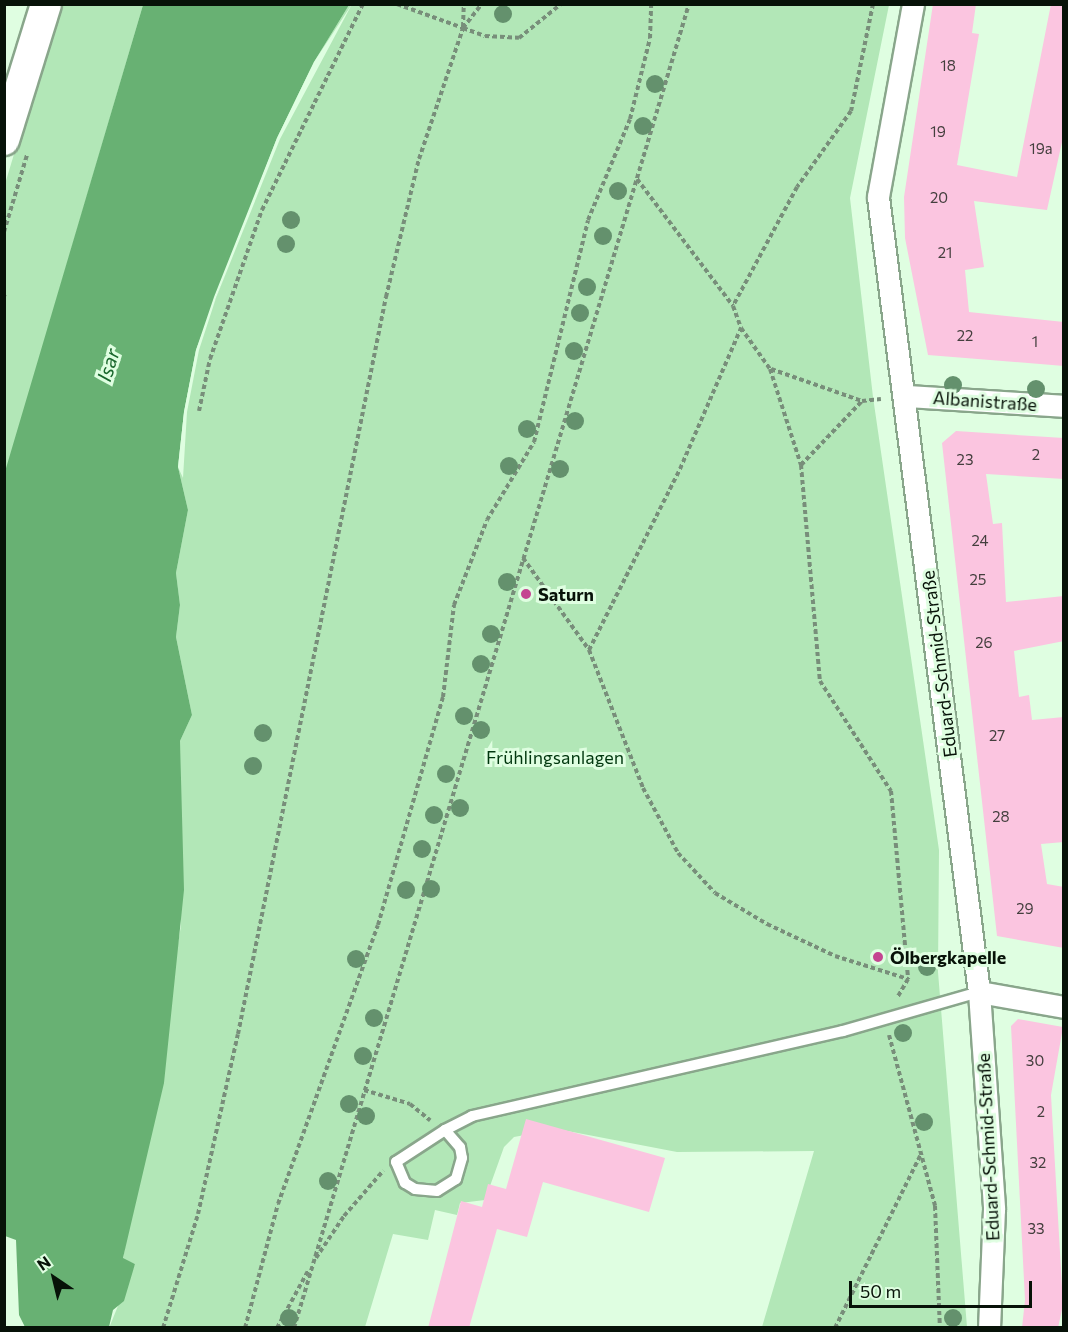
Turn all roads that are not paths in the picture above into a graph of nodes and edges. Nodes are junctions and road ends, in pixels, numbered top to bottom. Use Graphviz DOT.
graph roads {
  1 [pos="46,4"];
  2 [pos="913,4"];
  3 [pos="4,140"];
  4 [pos="906,396"];
  5 [pos="1064,406"];
  6 [pos="979,992"];
  7 [pos="1064,1007"];
  8 [pos="442,1132"];
  9 [pos="989,1328"];
  1 -- 3 [label="main road"];
  2 -- 4 [label="street, Eduard-Schmid-Straße"];
  4 -- 5 [label="street, Albanistraße"];
  4 -- 6 [label="street, Eduard-Schmid-Straße"];
  6 -- 7 [label="street"];
  6 -- 8 [label="lane"];
  6 -- 9 [label="street, Eduard-Schmid-Straße"];
  8 -- 8 [label="lane"];
}
